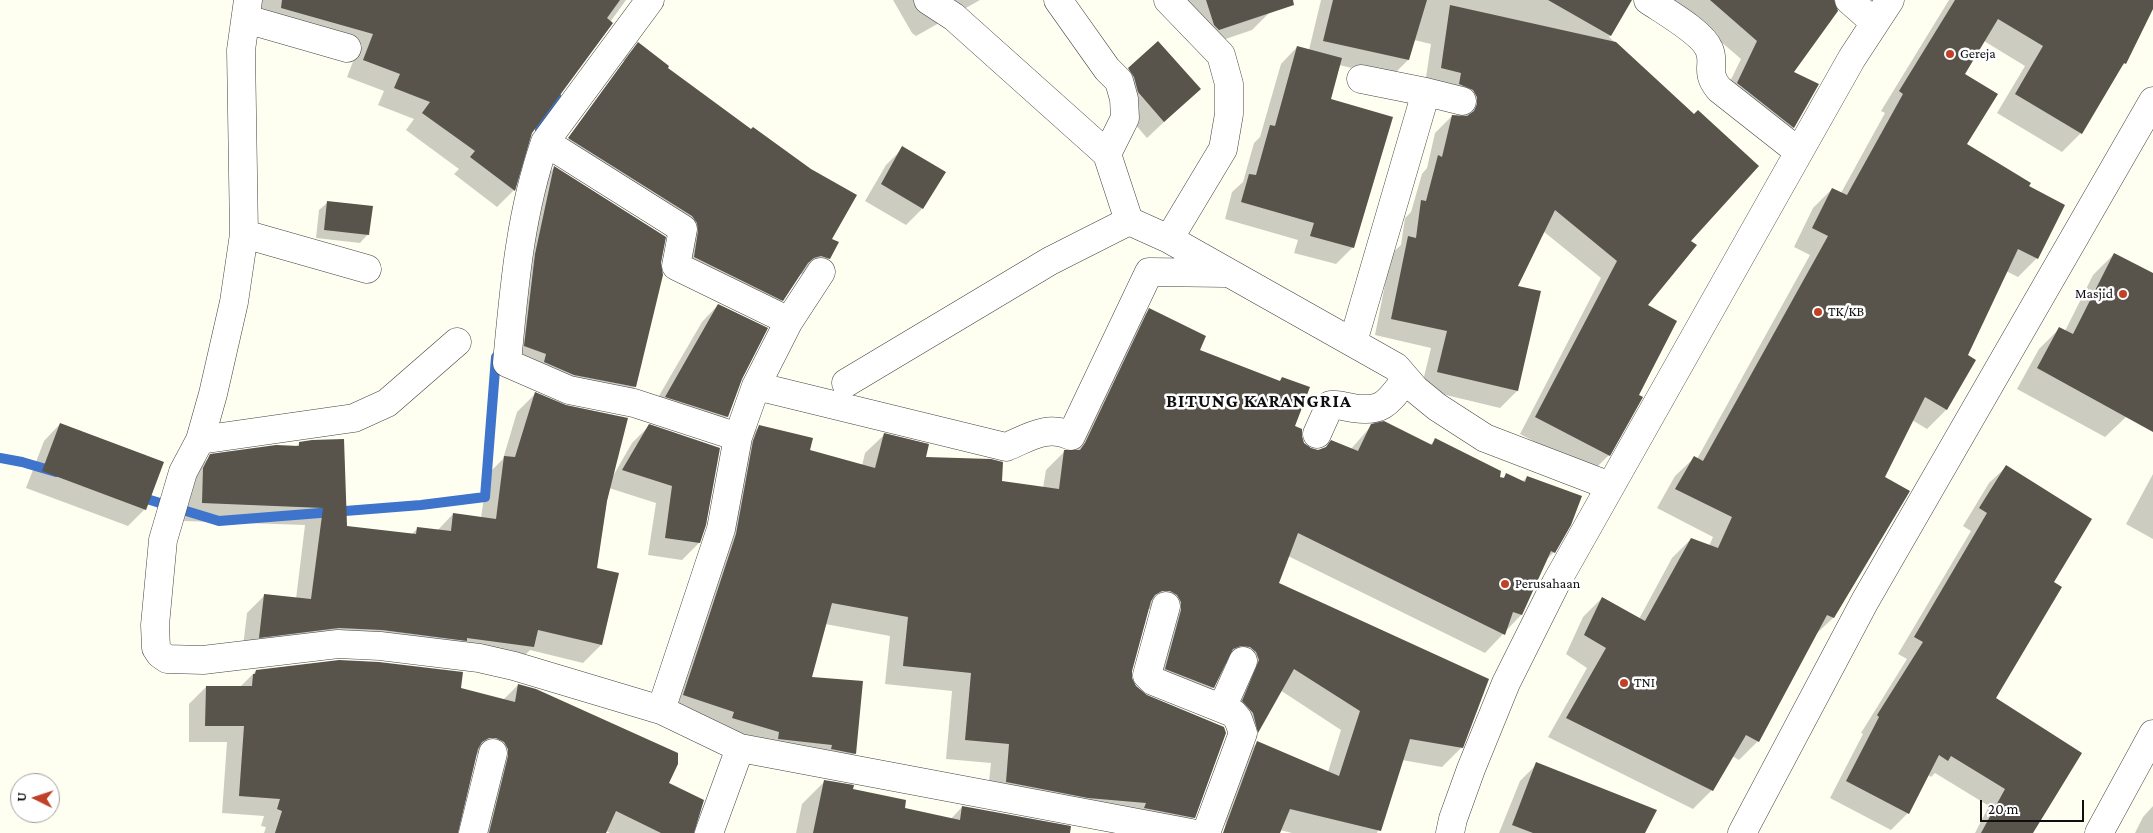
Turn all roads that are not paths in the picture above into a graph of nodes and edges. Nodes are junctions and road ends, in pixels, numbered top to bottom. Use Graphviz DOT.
graph roads {
  1 [pos="650,0"];
  2 [pos="928,0"];
  3 [pos="1058,0"];
  4 [pos="1168,0"];
  5 [pos="1648,0"];
  6 [pos="1849,0"];
  7 [pos="1890,0"];
  8 [pos="247,9"];
  9 [pos="1875,23"];
  10 [pos="347,48"];
  11 [pos="1360,79"];
  12 [pos="1426,92"];
  13 [pos="1462,101"];
  14 [pos="2153,101"];
  15 [pos="545,142"];
  16 [pos="1799,152"];
  17 [pos="1107,154"];
  18 [pos="1129,221"];
  19 [pos="244,234"];
  20 [pos="1169,239"];
  21 [pos="367,269"];
  22 [pos="821,272"];
  23 [pos="1230,273"];
  24 [pos="789,321"];
  25 [pos="457,342"];
  26 [pos="1353,342"];
  27 [pos="1406,379"];
  28 [pos="846,383"];
  29 [pos="756,386"];
  30 [pos="1317,434"];
  31 [pos="738,437"];
  32 [pos="200,440"];
  33 [pos="1610,486"];
  34 [pos="1166,606"];
  35 [pos="1243,661"];
  36 [pos="1222,708"];
  37 [pos="661,710"];
  38 [pos="2153,734"];
  39 [pos="740,748"];
  40 [pos="493,753"];
  41 [pos="473,833"];
  42 [pos="709,833"];
  43 [pos="1191,833"];
  44 [pos="1206,833"];
  45 [pos="1450,833"];
  46 [pos="1742,833"];
  47 [pos="2099,833"];
  1 -- 15 [label="street"];
  2 -- 17 [label="street"];
  3 -- 17 [label="street"];
  4 -- 20 [label="street"];
  5 -- 16 [label="street"];
  6 -- 9 [label="street"];
  7 -- 9 [label="street"];
  8 -- 10 [label="street"];
  8 -- 19 [label="street"];
  9 -- 16 [label="street"];
  11 -- 12 [label="street"];
  12 -- 13 [label="street"];
  12 -- 26 [label="street"];
  14 -- 46 [label="street"];
  15 -- 24 [label="street"];
  15 -- 31 [label="street"];
  16 -- 33 [label="street"];
  17 -- 18 [label="street"];
  18 -- 20 [label="street"];
  18 -- 28 [label="street"];
  19 -- 21 [label="street"];
  19 -- 32 [label="street"];
  20 -- 23 [label="street"];
  22 -- 24 [label="street"];
  23 -- 26 [label="street"];
  23 -- 29 [label="street"];
  24 -- 29 [label="street"];
  25 -- 32 [label="street"];
  26 -- 27 [label="street"];
  27 -- 30 [label="street"];
  27 -- 33 [label="street"];
  29 -- 31 [label="street"];
  31 -- 37 [label="street"];
  32 -- 37 [label="street"];
  33 -- 45 [label="street"];
  34 -- 36 [label="street"];
  35 -- 36 [label="street"];
  36 -- 44 [label="street"];
  37 -- 39 [label="street"];
  38 -- 47 [label="street"];
  39 -- 42 [label="street"];
  39 -- 43 [label="street"];
  40 -- 41 [label="street"];
}
